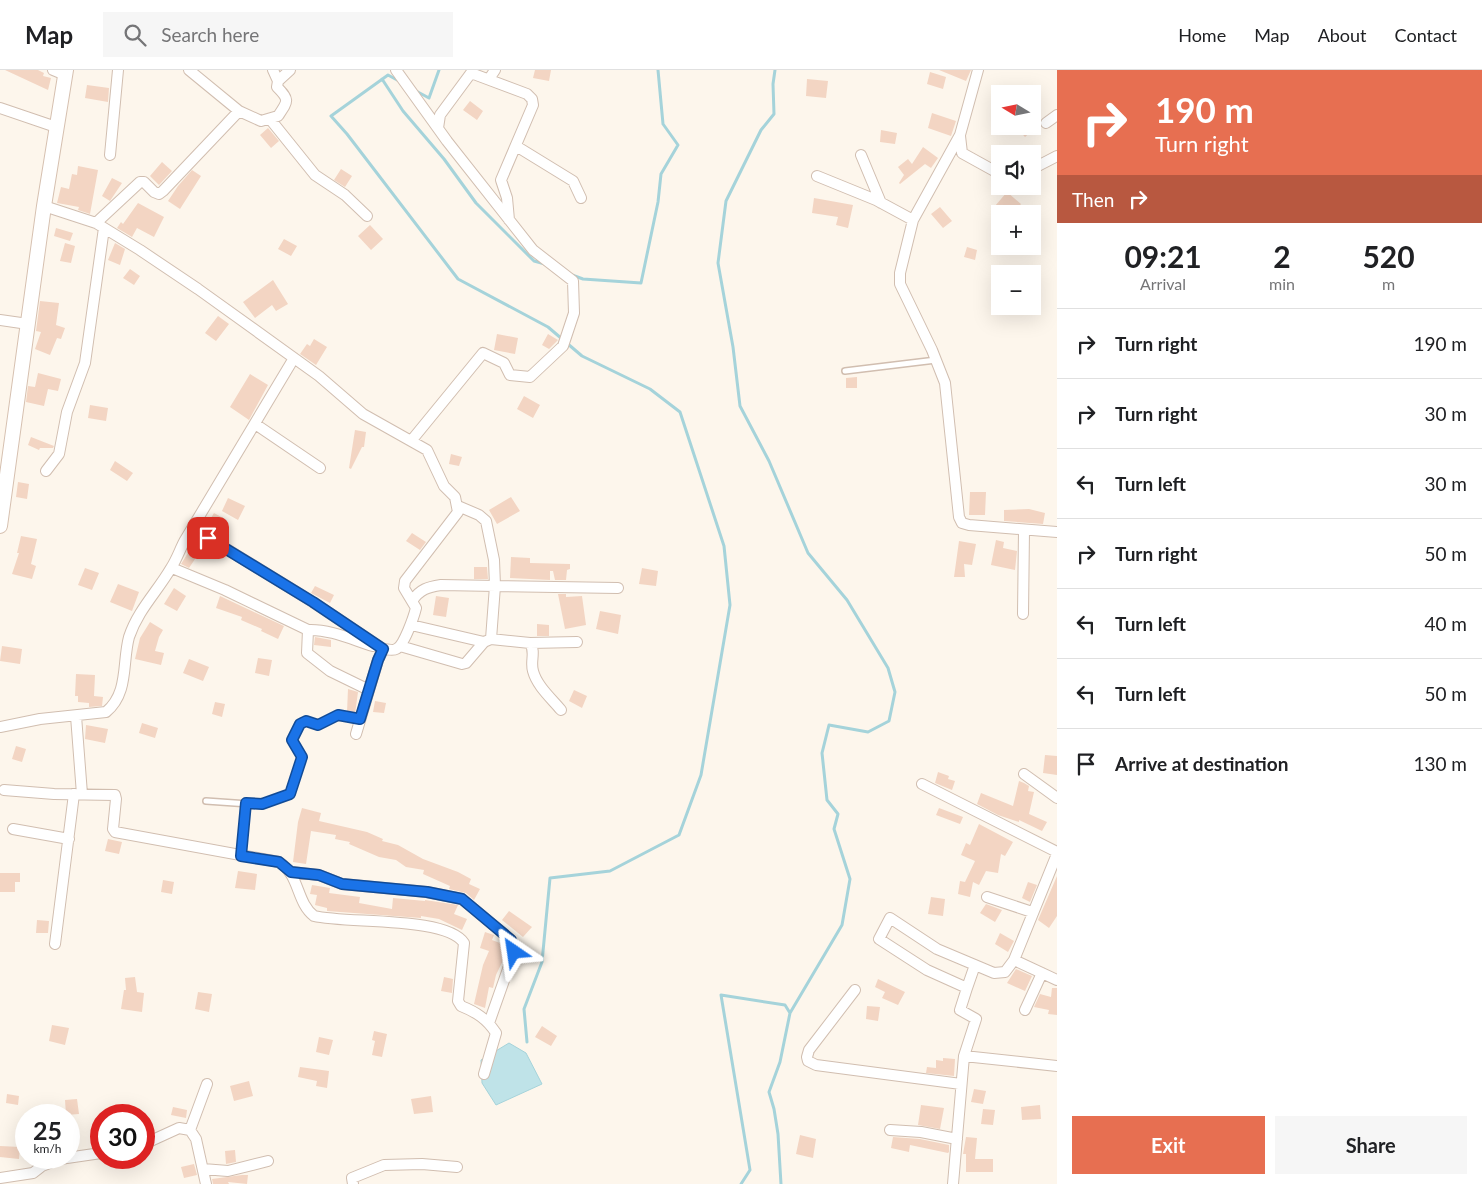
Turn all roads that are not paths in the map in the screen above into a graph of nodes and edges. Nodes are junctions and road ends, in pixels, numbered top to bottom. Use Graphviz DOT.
graph roads {
  1 [pos="118,70"];
  2 [pos="189,70"];
  3 [pos="273,70"];
  4 [pos="290,70"];
  5 [pos="396,70"];
  6 [pos="978,70"];
  7 [pos="61,72"];
  8 [pos="492,75"];
  9 [pos="278,82"];
  10 [pos="0,108"];
  11 [pos="238,111"];
  12 [pos="1057,115"];
  13 [pos="270,119"];
  14 [pos="1046,122"];
  15 [pos="56,127"];
  16 [pos="438,128"];
  17 [pos="960,135"];
  18 [pos="516,146"];
  19 [pos="110,155"];
  20 [pos="861,155"];
  21 [pos="1057,156"];
  22 [pos="1041,164"];
  23 [pos="991,169"];
  24 [pos="817,176"];
  25 [pos="580,198"];
  26 [pos="881,203"];
  27 [pos="44,206"];
  28 [pos="367,216"];
  29 [pos="509,220"];
  30 [pos="913,220"];
  31 [pos="100,226"];
  32 [pos="0,320"];
  33 [pos="28,324"];
  34 [pos="294,358"];
  35 [pos="936,360"];
  36 [pos="845,371"];
  37 [pos="255,424"];
  38 [pos="411,440"];
  39 [pos="320,468"];
  40 [pos="46,471"];
  41 [pos="458,506"];
  42 [pos="0,526"];
  43 [pos="194,529"];
  44 [pos="1024,530"];
  45 [pos="1057,532"];
  46 [pos="172,568"];
  47 [pos="495,586"];
  48 [pos="618,588"];
  49 [pos="412,601"];
  50 [pos="1023,614"];
  51 [pos="411,625"];
  52 [pos="308,630"];
  53 [pos="488,640"];
  54 [pos="577,642"];
  55 [pos="530,643"];
  56 [pos="400,646"];
  57 [pos="383,649"];
  58 [pos="369,690"];
  59 [pos="561,710"];
  60 [pos="76,716"];
  61 [pos="360,719"];
  62 [pos="0,727"];
  63 [pos="356,734"];
  64 [pos="1024,774"];
  65 [pos="922,784"];
  66 [pos="4,790"];
  67 [pos="78,794"];
  68 [pos="1057,798"];
  69 [pos="206,801"];
  70 [pos="246,803"];
  71 [pos="13,829"];
  72 [pos="68,839"];
  73 [pos="1057,853"];
  74 [pos="241,856"];
  75 [pos="291,872"];
  76 [pos="987,897"];
  77 [pos="1032,912"];
  78 [pos="55,944"];
  79 [pos="1014,960"];
  80 [pos="974,965"];
  81 [pos="1042,973"];
  82 [pos="1057,980"];
  83 [pos="966,988"];
  84 [pos="855,990"];
  85 [pos="1025,1010"];
  86 [pos="489,1023"];
  87 [pos="964,1056"];
  88 [pos="1057,1066"];
  89 [pos="484,1074"];
  90 [pos="207,1084"];
  91 [pos="961,1084"];
  92 [pos="190,1130"];
  93 [pos="890,1130"];
  94 [pos="155,1139"];
  95 [pos="957,1139"];
  96 [pos="90,1155"];
  97 [pos="268,1160"];
  98 [pos="457,1167"];
  99 [pos="203,1169"];
  100 [pos="0,1178"];
  101 [pos="206,1184"];
  102 [pos="353,1184"];
  103 [pos="954,1184"];
  1 -- 19 [label="street"];
  2 -- 11 [label="street"];
  3 -- 9 [label="street"];
  4 -- 9 [label="street"];
  5 -- 16 [label="street"];
  6 -- 17 [label="street"];
  7 -- 15 [label="street"];
  8 -- 16 [label="street"];
  8 -- 18 [label="street"];
  9 -- 13 [label="street"];
  10 -- 15 [label="street"];
  11 -- 13 [label="street"];
  11 -- 31 [label="street"];
  12 -- 14 [label="street"];
  13 -- 28 [label="street"];
  15 -- 27 [label="street"];
  16 -- 29 [label="street"];
  17 -- 23 [label="street"];
  17 -- 30 [label="street"];
  18 -- 25 [label="street"];
  18 -- 29 [label="street"];
  20 -- 26 [label="street"];
  21 -- 22 [label="street"];
  24 -- 26 [label="street"];
  26 -- 30 [label="street"];
  27 -- 31 [label="street"];
  27 -- 33 [label="street"];
  29 -- 38 [label="street"];
  30 -- 35 [label="street"];
  31 -- 34 [label="street"];
  31 -- 40 [label="street"];
  32 -- 33 [label="street"];
  33 -- 42 [label="street"];
  34 -- 37 [label="street"];
  34 -- 38 [label="street"];
  35 -- 36 [label="lane"];
  35 -- 44 [label="street"];
  37 -- 39 [label="street"];
  37 -- 43 [label="street"];
  38 -- 41 [label="street"];
  41 -- 47 [label="street"];
  41 -- 49 [label="street"];
  43 -- 46 [label="street"];
  43 -- 57 [label="street"];
  44 -- 45 [label="street"];
  44 -- 50 [label="street"];
  46 -- 52 [label="street"];
  46 -- 60 [label="street"];
  47 -- 48 [label="street"];
  47 -- 49 [label="street"];
  47 -- 53 [label="street"];
  49 -- 51 [label="street"];
  51 -- 53 [label="street"];
  51 -- 56 [label="street"];
  52 -- 57 [label="street"];
  52 -- 58 [label="street"];
  53 -- 55 [label="street"];
  53 -- 56 [label="street"];
  54 -- 55 [label="street"];
  55 -- 59 [label="street"];
  56 -- 57 [label="street"];
  57 -- 58 [label="street"];
  58 -- 61 [label="street"];
  60 -- 62 [label="street"];
  60 -- 67 [label="street"];
  61 -- 63 [label="street"];
  61 -- 70 [label="lane"];
  64 -- 68 [label="street"];
  65 -- 73 [label="street"];
  66 -- 67 [label="street"];
  67 -- 72 [label="street"];
  67 -- 74 [label="street"];
  69 -- 70 [label="lane"];
  70 -- 74 [label="lane"];
  71 -- 72 [label="street"];
  72 -- 78 [label="street"];
  73 -- 77 [label="street"];
  74 -- 75 [label="street"];
  75 -- 86 [label="street"];
  75 -- 86 [label="street"];
  76 -- 77 [label="street"];
  77 -- 79 [label="street"];
  79 -- 80 [label="street"];
  79 -- 81 [label="street"];
  80 -- 83 [label="street"];
  80 -- 83 [label="street"];
  81 -- 82 [label="street"];
  81 -- 85 [label="street"];
  83 -- 87 [label="street"];
  84 -- 91 [label="street"];
  86 -- 89 [label="street"];
  87 -- 88 [label="street"];
  87 -- 91 [label="street"];
  90 -- 92 [label="street"];
  91 -- 95 [label="street"];
  92 -- 94 [label="street"];
  92 -- 99 [label="street"];
  93 -- 95 [label="street"];
  95 -- 103 [label="street"];
  96 -- 100 [label="street"];
  97 -- 99 [label="street"];
  98 -- 102 [label="street"];
  99 -- 101 [label="street"];
}
